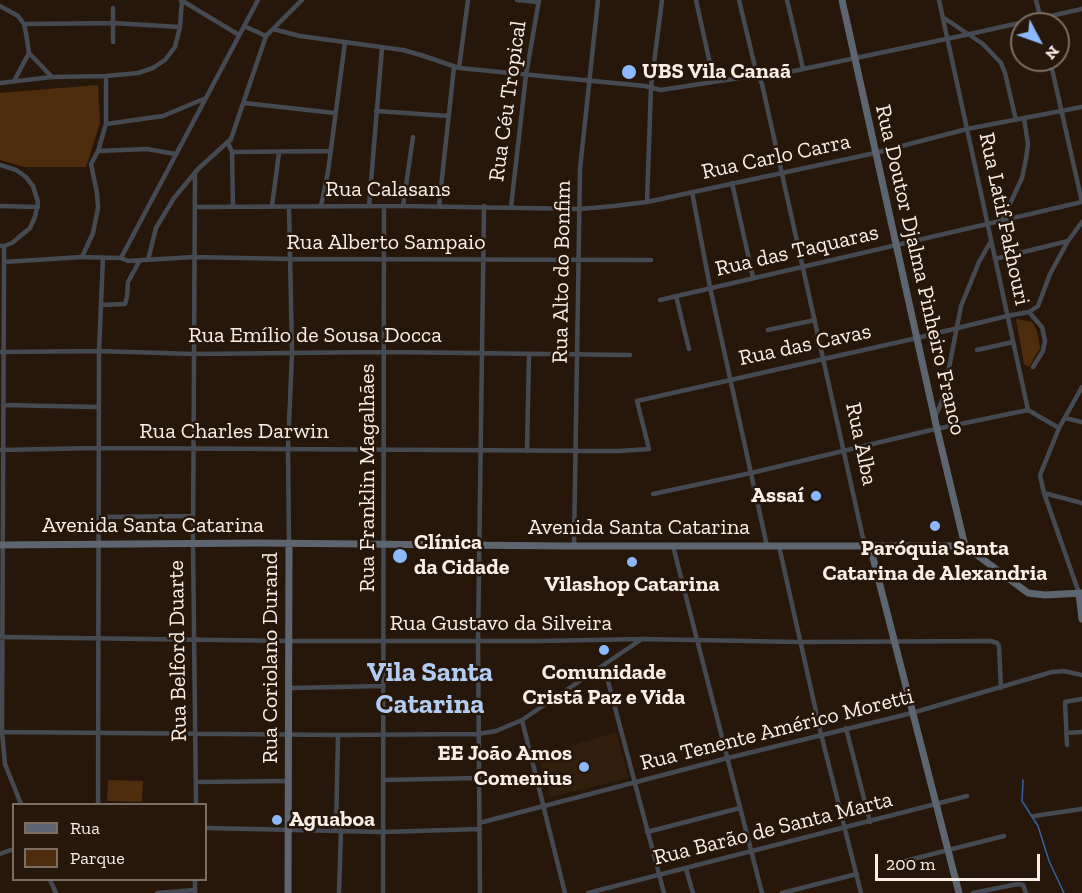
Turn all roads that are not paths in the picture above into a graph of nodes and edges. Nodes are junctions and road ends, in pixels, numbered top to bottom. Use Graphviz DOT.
graph roads {
  1 [pos="182,0"];
  2 [pos="258,0"];
  3 [pos="302,0"];
  4 [pos="468,0"];
  5 [pos="517,0"];
  6 [pos="598,0"];
  7 [pos="662,0"];
  8 [pos="696,0"];
  9 [pos="739,0"];
  10 [pos="787,0"];
  11 [pos="842,0"];
  12 [pos="939,0"];
  13 [pos="538,1"];
  14 [pos="0,6"];
  15 [pos="113,8"];
  16 [pos="943,18"];
  17 [pos="113,23"];
  18 [pos="24,24"];
  19 [pos="244,26"];
  20 [pos="180,27"];
  21 [pos="1010,27"];
  22 [pos="273,29"];
  23 [pos="970,34"];
  24 [pos="239,35"];
  25 [pos="266,36"];
  26 [pos="948,38"];
  27 [pos="113,42"];
  28 [pos="345,42"];
  29 [pos="382,48"];
  30 [pos="28,53"];
  31 [pos="854,58"];
  32 [pos="457,68"];
  33 [pos="803,68"];
  34 [pos="1053,72"];
  35 [pos="526,75"];
  36 [pos="106,76"];
  37 [pos="758,77"];
  38 [pos="52,78"];
  39 [pos="14,81"];
  40 [pos="590,82"];
  41 [pos="714,82"];
  42 [pos="0,83"];
  43 [pos="651,87"];
  44 [pos="206,98"];
  45 [pos="244,103"];
  46 [pos="1082,107"];
  47 [pos="376,111"];
  48 [pos="1061,112"];
  49 [pos="335,113"];
  50 [pos="449,116"];
  51 [pos="1024,118"];
  52 [pos="1016,120"];
  53 [pos="106,124"];
  54 [pos="967,129"];
  55 [pos="413,137"];
  56 [pos="228,143"];
  57 [pos="98,151"];
  58 [pos="331,151"];
  59 [pos="232,152"];
  60 [pos="279,153"];
  61 [pos="875,153"];
  62 [pos="175,154"];
  63 [pos="0,165"];
  64 [pos="195,172"];
  65 [pos="781,172"];
  66 [pos="732,183"];
  67 [pos="692,192"];
  68 [pos="647,202"];
  69 [pos="1082,202"];
  70 [pos="0,206"];
  71 [pos="233,206"];
  72 [pos="272,206"];
  73 [pos="321,206"];
  74 [pos="369,206"];
  75 [pos="384,206"];
  76 [pos="403,206"];
  77 [pos="439,206"];
  78 [pos="484,206"];
  79 [pos="38,207"];
  80 [pos="195,207"];
  81 [pos="289,207"];
  82 [pos="511,207"];
  83 [pos="580,209"];
  84 [pos="1003,219"];
  85 [pos="1082,222"];
  86 [pos="988,224"];
  87 [pos="991,241"];
  88 [pos="1068,241"];
  89 [pos="897,245"];
  90 [pos="2,246"];
  91 [pos="82,257"];
  92 [pos="103,257"];
  93 [pos="194,257"];
  94 [pos="121,258"];
  95 [pos="385,258"];
  96 [pos="291,259"];
  97 [pos="995,259"];
  98 [pos="140,260"];
  99 [pos="148,260"];
  100 [pos="484,260"];
  101 [pos="579,260"];
  102 [pos="651,260"];
  103 [pos="4,262"];
  104 [pos="803,266"];
  105 [pos="753,277"];
  106 [pos="710,287"];
  107 [pos="676,296"];
  108 [pos="660,300"];
  109 [pos="102,306"];
  110 [pos="1029,312"];
  111 [pos="1007,316"];
  112 [pos="815,320"];
  113 [pos="957,328"];
  114 [pos="768,330"];
  115 [pos="917,338"];
  116 [pos="1013,342"];
  117 [pos="689,349"];
  118 [pos="977,350"];
  119 [pos="99,351"];
  120 [pos="1,352"];
  121 [pos="385,352"];
  122 [pos="482,352"];
  123 [pos="292,353"];
  124 [pos="193,354"];
  125 [pos="529,354"];
  126 [pos="578,355"];
  127 [pos="630,355"];
  128 [pos="823,358"];
  129 [pos="1033,367"];
  130 [pos="730,379"];
  131 [pos="1082,387"];
  132 [pos="3,405"];
  133 [pos="98,407"];
  134 [pos="1028,410"];
  135 [pos="935,417"];
  136 [pos="1065,418"];
  137 [pos="1082,422"];
  138 [pos="1059,428"];
  139 [pos="937,429"];
  140 [pos="99,448"];
  141 [pos="194,449"];
  142 [pos="288,449"];
  143 [pos="384,449"];
  144 [pos="649,449"];
  145 [pos="1,450"];
  146 [pos="482,450"];
  147 [pos="576,450"];
  148 [pos="844,450"];
  149 [pos="527,451"];
  150 [pos="751,473"];
  151 [pos="653,494"];
  152 [pos="1044,494"];
  153 [pos="1082,503"];
  154 [pos="193,516"];
  155 [pos="99,517"];
  156 [pos="1,544"];
  157 [pos="99,544"];
  158 [pos="193,544"];
  159 [pos="289,545"];
  160 [pos="384,545"];
  161 [pos="479,546"];
  162 [pos="574,546"];
  163 [pos="673,546"];
  164 [pos="767,546"];
  165 [pos="779,546"];
  166 [pos="870,546"];
  167 [pos="965,546"];
  168 [pos="1081,593"];
  169 [pos="1082,619"];
  170 [pos="1,637"];
  171 [pos="99,638"];
  172 [pos="642,639"];
  173 [pos="193,640"];
  174 [pos="895,640"];
  175 [pos="289,641"];
  176 [pos="384,641"];
  177 [pos="478,641"];
  178 [pos="696,641"];
  179 [pos="800,642"];
  180 [pos="604,666"];
  181 [pos="1082,675"];
  182 [pos="383,686"];
  183 [pos="289,688"];
  184 [pos="1001,688"];
  185 [pos="1082,699"];
  186 [pos="912,712"];
  187 [pos="522,720"];
  188 [pos="846,728"];
  189 [pos="1,732"];
  190 [pos="1082,732"];
  191 [pos="195,733"];
  192 [pos="1066,733"];
  193 [pos="99,734"];
  194 [pos="289,734"];
  195 [pos="478,734"];
  196 [pos="821,734"];
  197 [pos="338,735"];
  198 [pos="383,735"];
  199 [pos="1067,745"];
  200 [pos="728,758"];
  201 [pos="478,778"];
  202 [pos="384,780"];
  203 [pos="288,781"];
  204 [pos="196,782"];
  205 [pos="636,783"];
  206 [pos="967,796"];
  207 [pos="21,803"];
  208 [pos="98,803"];
  209 [pos="196,803"];
  210 [pos="936,804"];
  211 [pos="544,806"];
  212 [pos="740,808"];
  213 [pos="1082,809"];
  214 [pos="1034,816"];
  215 [pos="870,822"];
  216 [pos="479,826"];
  217 [pos="207,828"];
  218 [pos="845,828"];
  219 [pos="288,829"];
  220 [pos="339,830"];
  221 [pos="383,832"];
  222 [pos="647,832"];
  223 [pos="1004,836"];
  224 [pos="948,850"];
  225 [pos="752,852"];
  226 [pos="905,861"];
  227 [pos="686,869"];
  228 [pos="857,874"];
  229 [pos="659,875"];
  230 [pos="1025,891"];
  231 [pos="195,892"];
  232 [pos="157,893"];
  233 [pos="288,893"];
  234 [pos="339,893"];
  235 [pos="383,893"];
  236 [pos="480,893"];
  237 [pos="565,893"];
  238 [pos="588,893"];
  239 [pos="664,893"];
  240 [pos="693,893"];
  241 [pos="762,893"];
  242 [pos="782,893"];
  243 [pos="861,893"];
  244 [pos="959,893"];
  245 [pos="973,893"];
  1 -- 20 [label="street"];
  1 -- 24 [label="street"];
  2 -- 19 [label="street"];
  3 -- 22 [label="street"];
  4 -- 32 [label="street"];
  5 -- 13 [label="street"];
  6 -- 40 [label="street, Rua Alto do Bonfim"];
  7 -- 43 [label="street"];
  8 -- 41 [label="street"];
  9 -- 37 [label="street, Rua Alba"];
  10 -- 33 [label="street"];
  11 -- 31 [label="street, Rua Doutor Djalma Pinheiro Franco"];
  12 -- 16 [label="street, Rua Latif Fakhouri"];
  13 -- 35 [label="street, Rua Céu Tropical"];
  14 -- 18 [label="street"];
  15 -- 17 [label="street"];
  16 -- 23 [label="street"];
  16 -- 26 [label="street, Rua Latif Fakhouri"];
  17 -- 18 [label="street"];
  17 -- 20 [label="street"];
  17 -- 27 [label="street"];
  18 -- 30 [label="street"];
  19 -- 24 [label="street"];
  19 -- 25 [label="street"];
  20 -- 36 [label="street"];
  21 -- 23 [label="street"];
  22 -- 25 [label="street"];
  22 -- 28 [label="street"];
  23 -- 26 [label="street"];
  23 -- 52 [label="street"];
  24 -- 44 [label="street"];
  25 -- 45 [label="street"];
  26 -- 31 [label="street"];
  26 -- 54 [label="street, Rua Latif Fakhouri"];
  28 -- 29 [label="street"];
  28 -- 49 [label="street"];
  29 -- 32 [label="street"];
  29 -- 47 [label="street"];
  30 -- 38 [label="street"];
  30 -- 39 [label="street"];
  31 -- 33 [label="street"];
  31 -- 61 [label="street, Rua Doutor Djalma Pinheiro Franco"];
  32 -- 35 [label="street"];
  32 -- 50 [label="street"];
  33 -- 37 [label="street"];
  34 -- 48 [label="street"];
  35 -- 40 [label="street"];
  35 -- 82 [label="street, Rua Céu Tropical"];
  36 -- 38 [label="street"];
  36 -- 53 [label="street"];
  37 -- 41 [label="street"];
  37 -- 65 [label="street, Rua Alba"];
  38 -- 39 [label="street"];
  39 -- 42 [label="street"];
  40 -- 43 [label="street"];
  40 -- 83 [label="street, Rua Alto do Bonfim"];
  41 -- 43 [label="street"];
  43 -- 68 [label="street"];
  44 -- 53 [label="street"];
  44 -- 62 [label="street"];
  45 -- 49 [label="street"];
  45 -- 56 [label="street"];
  46 -- 48 [label="street, Rua Carlo Carra"];
  47 -- 50 [label="street"];
  47 -- 74 [label="street"];
  48 -- 51 [label="street, Rua Carlo Carra"];
  48 -- 69 [label="street"];
  49 -- 58 [label="street"];
  50 -- 77 [label="street"];
  51 -- 52 [label="street, Rua Carlo Carra"];
  51 -- 84 [label="street"];
  52 -- 54 [label="street, Rua Carlo Carra"];
  53 -- 57 [label="street"];
  54 -- 61 [label="street, Rua Carlo Carra"];
  54 -- 86 [label="street, Rua Latif Fakhouri"];
  55 -- 76 [label="street"];
  56 -- 59 [label="street"];
  56 -- 64 [label="street"];
  57 -- 62 [label="street"];
  57 -- 91 [label="street"];
  58 -- 60 [label="street"];
  58 -- 73 [label="street"];
  59 -- 60 [label="street"];
  59 -- 71 [label="street"];
  60 -- 72 [label="street"];
  61 -- 65 [label="street, Rua Carlo Carra"];
  61 -- 89 [label="street, Rua Doutor Djalma Pinheiro Franco"];
  62 -- 94 [label="street"];
  63 -- 79 [label="street"];
  64 -- 80 [label="street, Rua Belford Duarte"];
  64 -- 99 [label="street"];
  65 -- 66 [label="street, Rua Carlo Carra"];
  65 -- 104 [label="street, Rua Alba"];
  66 -- 67 [label="street, Rua Carlo Carra"];
  66 -- 105 [label="street"];
  67 -- 68 [label="street, Rua Carlo Carra"];
  67 -- 106 [label="street"];
  68 -- 83 [label="street, Rua Carlo Carra"];
  69 -- 84 [label="street, Rua das Taquaras"];
  70 -- 79 [label="street"];
  71 -- 72 [label="street, Rua Calasans"];
  71 -- 80 [label="street, Rua Calasans"];
  72 -- 81 [label="street, Rua Calasans"];
  73 -- 74 [label="street, Rua Calasans"];
  73 -- 81 [label="street, Rua Calasans"];
  74 -- 75 [label="street, Rua Calasans"];
  75 -- 76 [label="street, Rua Calasans"];
  75 -- 95 [label="street, Rua Franklin Magalhães"];
  76 -- 77 [label="street, Rua Calasans"];
  77 -- 78 [label="street, Rua Calasans"];
  78 -- 82 [label="street, Rua Calasans"];
  78 -- 100 [label="street"];
  79 -- 90 [label="street"];
  80 -- 93 [label="street, Rua Belford Duarte"];
  81 -- 96 [label="street, Rua Coriolano Durand"];
  82 -- 83 [label="street, Rua Calasans"];
  83 -- 101 [label="street, Rua Alto do Bonfim"];
  84 -- 86 [label="street, Rua das Taquaras"];
  85 -- 88 [label="street"];
  86 -- 87 [label="street, Rua Latif Fakhouri"];
  86 -- 89 [label="street, Rua das Taquaras"];
  87 -- 97 [label="street, Rua Latif Fakhouri"];
  87 -- 113 [label="street"];
  88 -- 97 [label="street"];
  88 -- 110 [label="street"];
  89 -- 104 [label="street, Rua das Taquaras"];
  89 -- 115 [label="street, Rua Doutor Djalma Pinheiro Franco"];
  90 -- 103 [label="street"];
  91 -- 92 [label="street, Rua Alberto Sampaio"];
  91 -- 103 [label="street, Rua Alberto Sampaio"];
  92 -- 94 [label="street, Rua Alberto Sampaio"];
  92 -- 109 [label="street"];
  93 -- 96 [label="street, Rua Alberto Sampaio"];
  93 -- 99 [label="street, Rua Alberto Sampaio"];
  93 -- 124 [label="street, Rua Belford Duarte"];
  94 -- 98 [label="street, Rua Alberto Sampaio"];
  95 -- 96 [label="street, Rua Alberto Sampaio"];
  95 -- 100 [label="street, Rua Alberto Sampaio"];
  95 -- 121 [label="street, Rua Franklin Magalhães"];
  96 -- 123 [label="street, Rua Coriolano Durand"];
  97 -- 111 [label="street, Rua Latif Fakhouri"];
  98 -- 99 [label="street, Rua Alberto Sampaio"];
  98 -- 109 [label="street"];
  100 -- 101 [label="street, Rua Alberto Sampaio"];
  100 -- 122 [label="street"];
  101 -- 102 [label="street, Rua Alberto Sampaio"];
  101 -- 126 [label="street, Rua Alto do Bonfim"];
  103 -- 120 [label="street"];
  104 -- 105 [label="street, Rua das Taquaras"];
  104 -- 112 [label="street, Rua Alba"];
  105 -- 106 [label="street, Rua das Taquaras"];
  106 -- 107 [label="street, Rua das Taquaras"];
  106 -- 130 [label="street"];
  107 -- 108 [label="street, Rua das Taquaras"];
  107 -- 117 [label="street"];
  109 -- 119 [label="street"];
  110 -- 111 [label="street, Rua das Cavas"];
  110 -- 129 [label="street"];
  111 -- 113 [label="street, Rua das Cavas"];
  111 -- 116 [label="street, Rua Latif Fakhouri"];
  112 -- 114 [label="street"];
  112 -- 128 [label="street, Rua Alba"];
  113 -- 115 [label="street, Rua das Cavas"];
  113 -- 135 [label="street"];
  115 -- 128 [label="street, Rua das Cavas"];
  115 -- 135 [label="street, Rua Doutor Djalma Pinheiro Franco"];
  116 -- 118 [label="street"];
  116 -- 134 [label="street, Rua Latif Fakhouri"];
  119 -- 120 [label="street, Rua Emílio de Sousa Docca"];
  119 -- 124 [label="street, Rua Emílio de Sousa Docca"];
  119 -- 133 [label="street"];
  120 -- 132 [label="street"];
  121 -- 122 [label="street, Rua Emílio de Sousa Docca"];
  121 -- 123 [label="street, Rua Emílio de Sousa Docca"];
  121 -- 143 [label="street, Rua Franklin Magalhães"];
  122 -- 125 [label="street, Rua Emílio de Sousa Docca"];
  122 -- 146 [label="street"];
  123 -- 124 [label="street, Rua Emílio de Sousa Docca"];
  123 -- 142 [label="street, Rua Coriolano Durand"];
  124 -- 141 [label="street, Rua Belford Duarte"];
  125 -- 126 [label="street, Rua Emílio de Sousa Docca"];
  125 -- 149 [label="street"];
  126 -- 127 [label="street, Rua Emílio de Sousa Docca"];
  126 -- 147 [label="street, Rua Alto do Bonfim"];
  128 -- 130 [label="street, Rua das Cavas"];
  128 -- 148 [label="street, Rua Alba"];
  130 -- 144 [label="street, Rua das Cavas"];
  130 -- 150 [label="street"];
  131 -- 136 [label="street"];
  132 -- 133 [label="street"];
  132 -- 145 [label="street"];
  133 -- 140 [label="street"];
  134 -- 138 [label="street"];
  134 -- 139 [label="street"];
  135 -- 139 [label="street, Rua Doutor Djalma Pinheiro Franco"];
  136 -- 137 [label="street"];
  136 -- 138 [label="street"];
  138 -- 152 [label="street"];
  139 -- 148 [label="street"];
  139 -- 167 [label="street, Rua Doutor Djalma Pinheiro Franco"];
  140 -- 141 [label="street, Rua Charles Darwin"];
  140 -- 145 [label="street, Rua Charles Darwin"];
  140 -- 155 [label="street"];
  141 -- 142 [label="street, Rua Charles Darwin"];
  141 -- 154 [label="street, Rua Belford Duarte"];
  142 -- 143 [label="street, Rua Charles Darwin"];
  142 -- 159 [label="street, Rua Coriolano Durand"];
  143 -- 146 [label="street, Rua Charles Darwin"];
  143 -- 160 [label="street, Rua Franklin Magalhães"];
  144 -- 147 [label="street, Rua Charles Darwin"];
  145 -- 156 [label="street"];
  146 -- 149 [label="street, Rua Charles Darwin"];
  146 -- 161 [label="street"];
  147 -- 149 [label="street, Rua Charles Darwin"];
  147 -- 162 [label="street, Rua Alto do Bonfim"];
  148 -- 150 [label="street"];
  148 -- 166 [label="street, Rua Alba"];
  150 -- 151 [label="street"];
  150 -- 164 [label="street"];
  152 -- 153 [label="street"];
  152 -- 168 [label="street"];
  154 -- 155 [label="street"];
  154 -- 158 [label="street, Rua Belford Duarte"];
  155 -- 157 [label="street"];
  156 -- 157 [label="street, Avenida Santa Catarina"];
  156 -- 170 [label="street"];
  157 -- 158 [label="street, Avenida Santa Catarina"];
  157 -- 171 [label="street"];
  158 -- 159 [label="street, Avenida Santa Catarina"];
  158 -- 173 [label="street, Rua Belford Duarte"];
  159 -- 160 [label="street, Avenida Santa Catarina"];
  159 -- 175 [label="street, Rua Coriolano Durand"];
  160 -- 161 [label="street, Avenida Santa Catarina"];
  160 -- 176 [label="street, Rua Franklin Magalhães"];
  161 -- 162 [label="street, Avenida Santa Catarina"];
  161 -- 177 [label="street"];
  162 -- 163 [label="street, Avenida Santa Catarina"];
  163 -- 164 [label="street, Avenida Santa Catarina"];
  163 -- 178 [label="street"];
  164 -- 165 [label="street, Avenida Santa Catarina"];
  165 -- 166 [label="street, Avenida Santa Catarina"];
  165 -- 179 [label="street"];
  166 -- 167 [label="street, Avenida Santa Catarina"];
  166 -- 174 [label="street, Rua Alba"];
  167 -- 168 [label="street"];
  168 -- 169 [label="street"];
  170 -- 171 [label="street, Rua Gustavo da Silveira"];
  170 -- 189 [label="street"];
  171 -- 173 [label="street, Rua Gustavo da Silveira"];
  171 -- 193 [label="street"];
  172 -- 177 [label="street, Rua Gustavo da Silveira"];
  172 -- 178 [label="street, Rua Gustavo da Silveira"];
  172 -- 180 [label="street"];
  173 -- 175 [label="street, Rua Gustavo da Silveira"];
  173 -- 191 [label="street, Rua Belford Duarte"];
  174 -- 179 [label="street, Rua Gustavo da Silveira"];
  174 -- 184 [label="street, Rua Gustavo da Silveira"];
  174 -- 186 [label="street, Rua Alba"];
  175 -- 176 [label="street, Rua Gustavo da Silveira"];
  175 -- 183 [label="street, Rua Coriolano Durand"];
  176 -- 177 [label="street, Rua Gustavo da Silveira"];
  176 -- 182 [label="street, Rua Franklin Magalhães"];
  177 -- 195 [label="street"];
  178 -- 179 [label="street, Rua Gustavo da Silveira"];
  178 -- 200 [label="street"];
  179 -- 196 [label="street"];
  180 -- 187 [label="street"];
  180 -- 205 [label="street"];
  181 -- 184 [label="street, Rua Tenente Américo Moretti"];
  182 -- 183 [label="street"];
  182 -- 198 [label="street, Rua Franklin Magalhães"];
  183 -- 194 [label="street, Rua Coriolano Durand"];
  184 -- 186 [label="street, Rua Tenente Américo Moretti"];
  185 -- 192 [label="street"];
  186 -- 188 [label="street, Rua Tenente Américo Moretti"];
  186 -- 210 [label="street, Rua Alba"];
  187 -- 195 [label="street"];
  187 -- 211 [label="street"];
  188 -- 196 [label="street, Rua Tenente Américo Moretti"];
  188 -- 215 [label="street"];
  189 -- 193 [label="street"];
  189 -- 207 [label="street"];
  190 -- 192 [label="street"];
  191 -- 193 [label="street"];
  191 -- 194 [label="street"];
  191 -- 204 [label="street, Rua Belford Duarte"];
  192 -- 199 [label="street"];
  193 -- 208 [label="street"];
  194 -- 197 [label="street"];
  194 -- 203 [label="street, Rua Coriolano Durand"];
  195 -- 198 [label="street"];
  195 -- 201 [label="street"];
  196 -- 200 [label="street, Rua Tenente Américo Moretti"];
  196 -- 218 [label="street"];
  197 -- 198 [label="street"];
  197 -- 220 [label="street"];
  198 -- 202 [label="street, Rua Franklin Magalhães"];
  200 -- 205 [label="street, Rua Tenente Américo Moretti"];
  200 -- 212 [label="street"];
  201 -- 202 [label="street"];
  201 -- 216 [label="street"];
  202 -- 221 [label="street, Rua Franklin Magalhães"];
  203 -- 204 [label="street"];
  203 -- 219 [label="street, Rua Coriolano Durand"];
  204 -- 209 [label="street, Rua Belford Duarte"];
  205 -- 211 [label="street, Rua Tenente Américo Moretti"];
  205 -- 222 [label="street"];
  206 -- 210 [label="street, Rua Barão de Santa Marta"];
  210 -- 215 [label="street, Rua Barão de Santa Marta"];
  210 -- 224 [label="street, Rua Alba"];
  211 -- 216 [label="street, Rua Tenente Américo Moretti"];
  211 -- 237 [label="street"];
  212 -- 222 [label="street"];
  212 -- 225 [label="street"];
  213 -- 214 [label="street"];
  215 -- 218 [label="street, Rua Barão de Santa Marta"];
  216 -- 221 [label="street, Rua Tenente Américo Moretti"];
  216 -- 236 [label="street"];
  217 -- 219 [label="street, Rua Tenente Américo Moretti"];
  218 -- 225 [label="street, Rua Barão de Santa Marta"];
  218 -- 228 [label="street"];
  219 -- 220 [label="street, Rua Tenente Américo Moretti"];
  219 -- 233 [label="street, Rua Coriolano Durand"];
  220 -- 221 [label="street, Rua Tenente Américo Moretti"];
  220 -- 234 [label="street"];
  221 -- 235 [label="street, Rua Franklin Magalhães"];
  222 -- 229 [label="street"];
  223 -- 224 [label="street"];
  224 -- 226 [label="street"];
  224 -- 244 [label="street, Rua Alba"];
  225 -- 227 [label="street, Rua Barão de Santa Marta"];
  225 -- 241 [label="street"];
  227 -- 229 [label="street, Rua Barão de Santa Marta"];
  227 -- 240 [label="street"];
  228 -- 242 [label="street"];
  228 -- 243 [label="street"];
  229 -- 238 [label="street, Rua Barão de Santa Marta"];
  229 -- 239 [label="street"];
  230 -- 245 [label="street"];
  231 -- 232 [label="street"];
}
